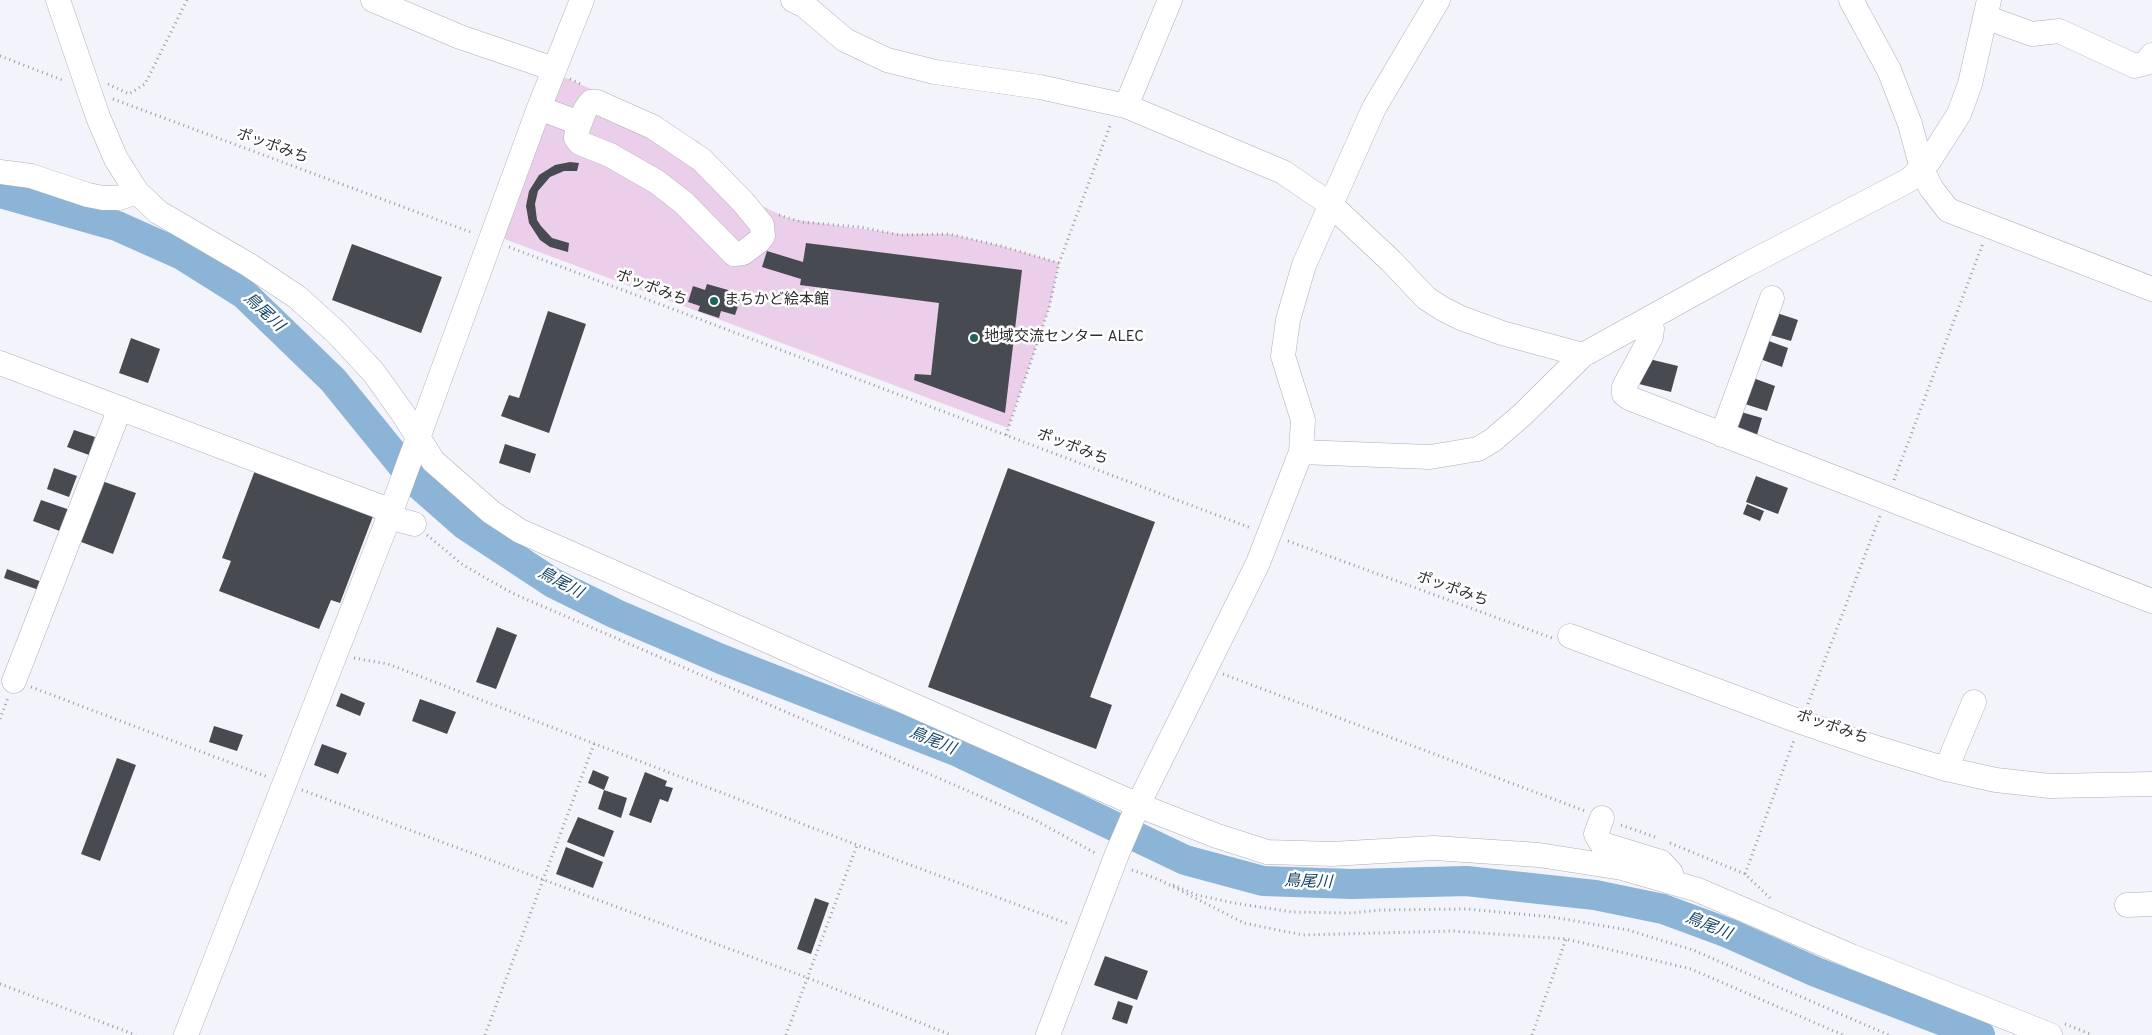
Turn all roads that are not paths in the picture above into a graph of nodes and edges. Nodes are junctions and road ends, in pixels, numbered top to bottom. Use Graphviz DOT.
graph roads {
  1 [pos="58,0"];
  2 [pos="373,0"];
  3 [pos="582,0"];
  4 [pos="1170,0"];
  5 [pos="1438,0"];
  6 [pos="1851,0"];
  7 [pos="802,2"];
  8 [pos="1987,8"];
  9 [pos="2152,55"];
  10 [pos="553,70"];
  11 [pos="1122,105"];
  12 [pos="539,108"];
  13 [pos="579,123"];
  14 [pos="1922,169"];
  15 [pos="0,172"];
  16 [pos="137,192"];
  17 [pos="1330,204"];
  18 [pos="2152,289"];
  19 [pos="1772,298"];
  20 [pos="1650,318"];
  21 [pos="1583,356"];
  22 [pos="0,363"];
  23 [pos="120,408"];
  24 [pos="1722,435"];
  25 [pos="414,447"];
  26 [pos="1301,452"];
  27 [pos="391,511"];
  28 [pos="414,524"];
  29 [pos="2152,601"];
  30 [pos="1564,638"];
  31 [pos="14,680"];
  32 [pos="1974,702"];
  33 [pos="1946,769"];
  34 [pos="2152,784"];
  35 [pos="1136,809"];
  36 [pos="1602,818"];
  37 [pos="1673,882"];
  38 [pos="2152,904"];
  39 [pos="2127,905"];
  40 [pos="186,1035"];
  41 [pos="1048,1035"];
  42 [pos="2050,1035"];
  1 -- 16 [label="street"];
  2 -- 10 [label="street"];
  3 -- 10 [label="street"];
  4 -- 11 [label="street"];
  5 -- 17 [label="street"];
  6 -- 14 [label="street"];
  7 -- 11 [label="street"];
  8 -- 9 [label="street"];
  8 -- 14 [label="street"];
  10 -- 12 [label="street"];
  11 -- 17 [label="street"];
  12 -- 13 [label="street"];
  12 -- 25 [label="street"];
  13 -- 13 [label="street"];
  14 -- 18 [label="street"];
  14 -- 20 [label="street"];
  15 -- 16 [label="street"];
  16 -- 25 [label="street"];
  17 -- 21 [label="street"];
  17 -- 26 [label="street"];
  19 -- 24 [label="street"];
  20 -- 21 [label="street"];
  20 -- 24 [label="street"];
  21 -- 26 [label="street"];
  22 -- 23 [label="street"];
  23 -- 27 [label="street"];
  23 -- 31 [label="street"];
  24 -- 29 [label="street"];
  25 -- 27 [label="street"];
  25 -- 35 [label="street"];
  26 -- 35 [label="street"];
  27 -- 28 [label="street"];
  27 -- 40 [label="street"];
  30 -- 33 [label="street"];
  32 -- 33 [label="street"];
  33 -- 34 [label="street"];
  35 -- 37 [label="street"];
  35 -- 41 [label="street"];
  36 -- 37 [label="street"];
  37 -- 42 [label="street"];
  38 -- 39 [label="street"];
}
